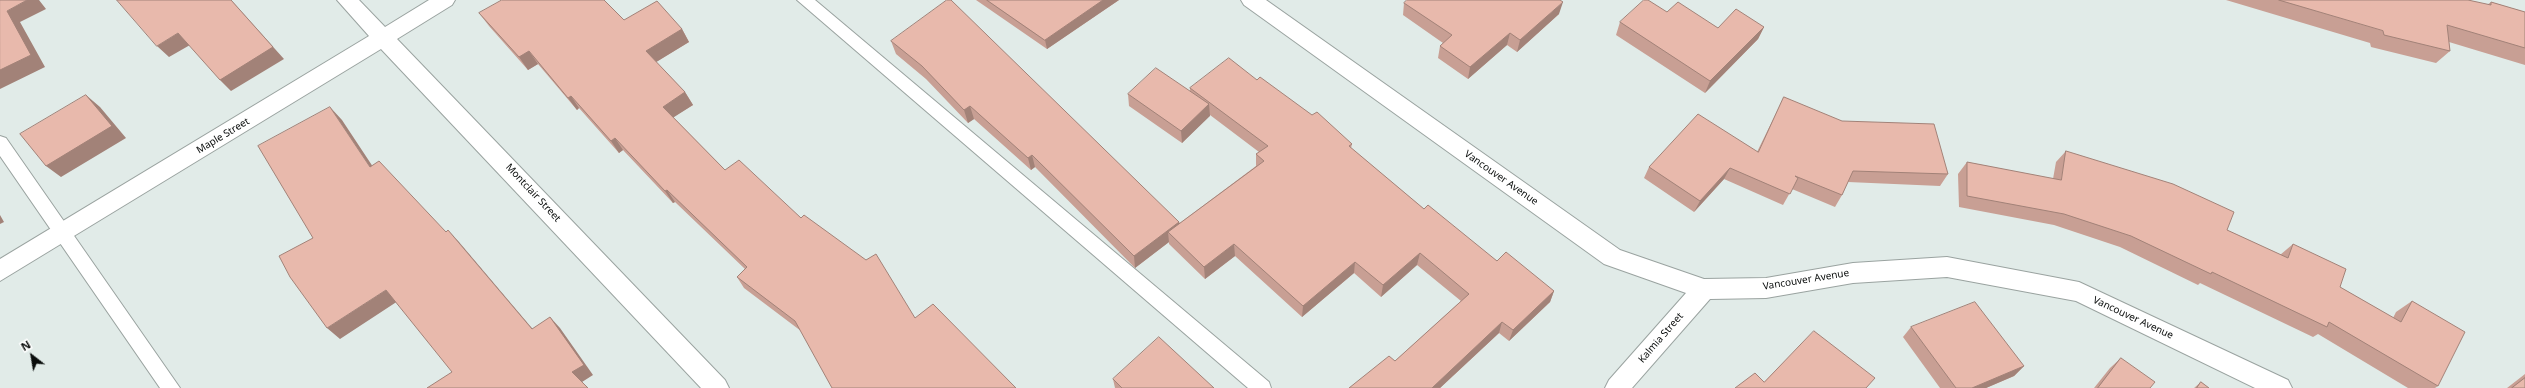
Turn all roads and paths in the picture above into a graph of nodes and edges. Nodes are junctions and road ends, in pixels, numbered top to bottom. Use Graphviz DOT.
graph roads {
  1 [pos="347,0"];
  2 [pos="445,0"];
  3 [pos="805,0"];
  4 [pos="1251,0"];
  5 [pos="384,37"];
  6 [pos="0,143"];
  7 [pos="63,232"];
  8 [pos="0,271"];
  9 [pos="1704,289"];
  10 [pos="171,388"];
  11 [pos="717,388"];
  12 [pos="1262,388"];
  13 [pos="1618,388"];
  14 [pos="2280,388"];
  1 -- 5 [label="street, Montclair Street"];
  2 -- 5 [label="street, Maple Street"];
  3 -- 12 [label="lane"];
  4 -- 9 [label="street, Vancouver Avenue"];
  5 -- 7 [label="street, Maple Street"];
  5 -- 11 [label="street, Montclair Street"];
  6 -- 7 [label="lane"];
  7 -- 8 [label="street, Maple Street"];
  7 -- 10 [label="lane"];
  9 -- 13 [label="street, Kalmia Street"];
  9 -- 14 [label="street, Vancouver Avenue"];
}
